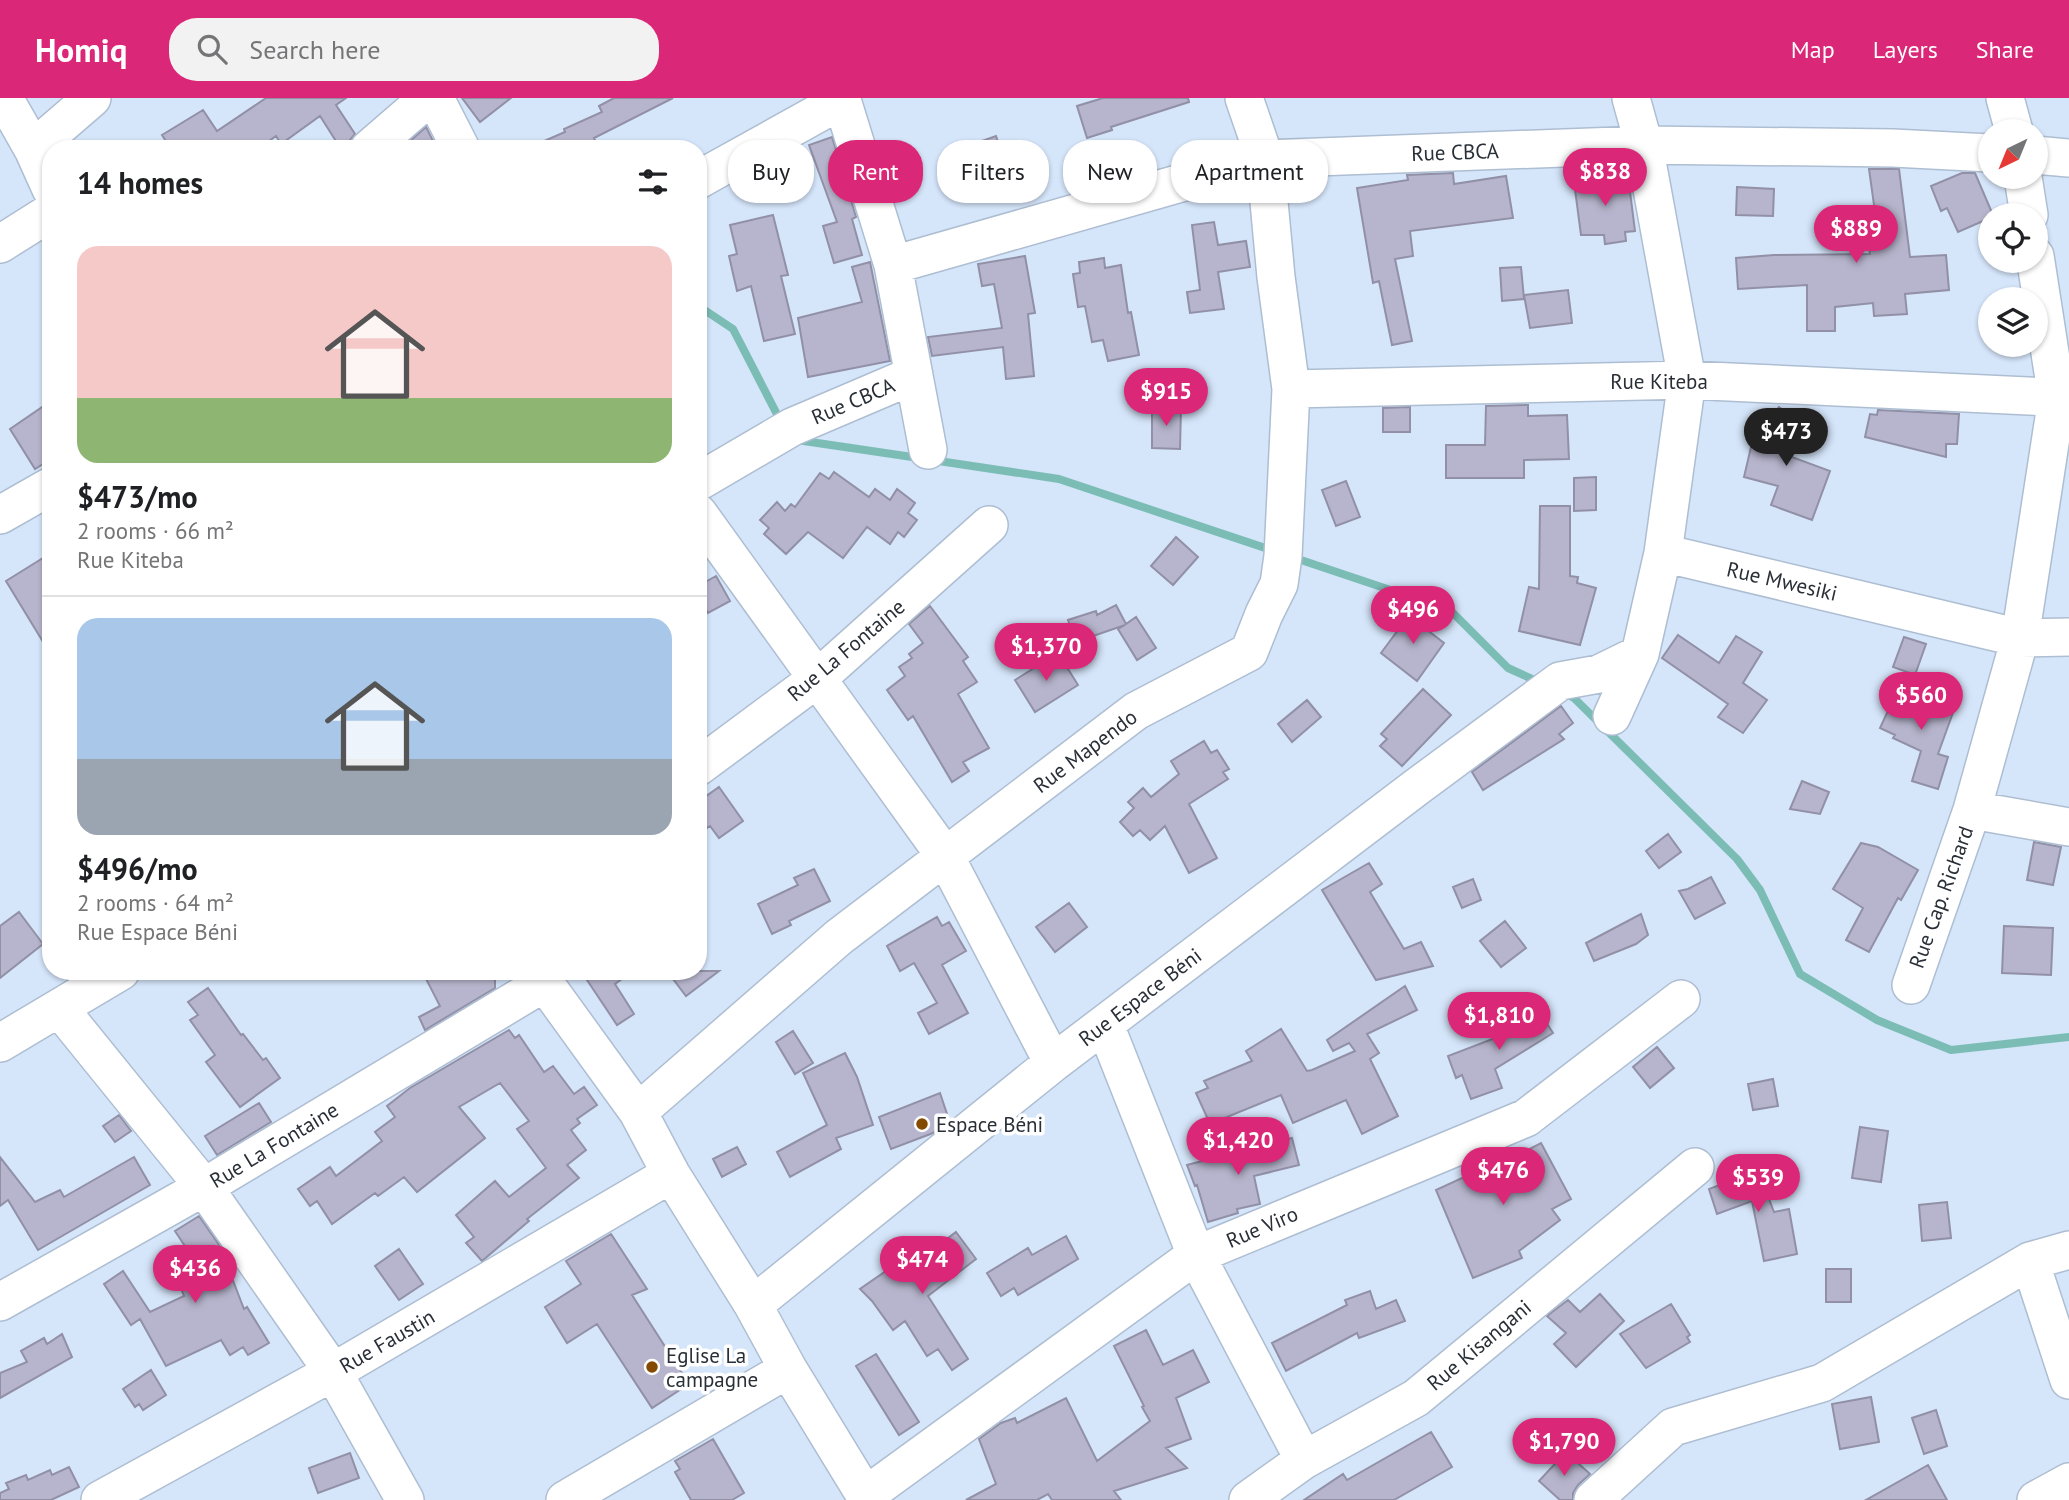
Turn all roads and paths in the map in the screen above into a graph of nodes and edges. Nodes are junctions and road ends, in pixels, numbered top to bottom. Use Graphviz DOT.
graph roads {
  1 [pos="4,98"];
  2 [pos="92,98"];
  3 [pos="428,98"];
  4 [pos="435,98"];
  5 [pos="1244,98"];
  6 [pos="1631,98"];
  7 [pos="2005,98"];
  8 [pos="842,99"];
  9 [pos="2011,119"];
  10 [pos="43,140"];
  11 [pos="379,140"];
  12 [pos="456,140"];
  13 [pos="1258,140"];
  14 [pos="42,141"];
  15 [pos="1644,145"];
  16 [pos="33,149"];
  17 [pos="1978,152"];
  18 [pos="2048,156"];
  19 [pos="1328,157"];
  20 [pos="2069,158"];
  21 [pos="42,170"];
  22 [pos="707,175"];
  23 [pos="1171,186"];
  24 [pos="1269,203"];
  25 [pos="42,218"];
  26 [pos="0,244"];
  27 [pos="893,265"];
  28 [pos="2038,273"];
  29 [pos="914,376"];
  30 [pos="1687,380"];
  31 [pos="1292,389"];
  32 [pos="2063,398"];
  33 [pos="928,450"];
  34 [pos="707,477"];
  35 [pos="42,491"];
  36 [pos="0,515"];
  37 [pos="707,525"];
  38 [pos="989,526"];
  39 [pos="1663,553"];
  40 [pos="2069,637"];
  41 [pos="2020,638"];
  42 [pos="1640,654"];
  43 [pos="818,678"];
  44 [pos="1612,716"];
  45 [pos="707,760"];
  46 [pos="1972,810"];
  47 [pos="2069,827"];
  48 [pos="945,856"];
  49 [pos="106,980"];
  50 [pos="535,980"];
  51 [pos="542,980"];
  52 [pos="1910,985"];
  53 [pos="1681,999"];
  54 [pos="59,1008"];
  55 [pos="1105,1025"];
  56 [pos="0,1043"];
  57 [pos="1053,1063"];
  58 [pos="639,1112"];
  59 [pos="1695,1167"];
  60 [pos="671,1174"];
  61 [pos="204,1187"];
  62 [pos="2069,1250"];
  63 [pos="1196,1255"];
  64 [pos="2030,1261"];
  65 [pos="0,1301"];
  66 [pos="753,1305"];
  67 [pos="788,1369"];
  68 [pos="334,1372"];
  69 [pos="2069,1380"];
  70 [pos="1304,1460"];
  71 [pos="2069,1482"];
  72 [pos="867,1498"];
  73 [pos="100,1500"];
  74 [pos="405,1500"];
  75 [pos="565,1500"];
  76 [pos="1248,1500"];
  77 [pos="1593,1500"];
  78 [pos="2036,1500"];
  1 -- 16 [label="street"];
  2 -- 10 [label="street"];
  3 -- 11 [label="street"];
  4 -- 12 [label="street"];
  5 -- 13 [label="street, Rue Mapendo"];
  6 -- 15 [label="street"];
  7 -- 9 [label="street"];
  8 -- 22 [label="street"];
  8 -- 27 [label="street"];
  14 -- 16 [label="street"];
  15 -- 17 [label="street, Rue CBCA"];
  15 -- 19 [label="street, Rue CBCA"];
  15 -- 30 [label="street"];
  16 -- 21 [label="street"];
  18 -- 20 [label="street"];
  23 -- 27 [label="street, Rue CBCA"];
  24 -- 31 [label="street, Rue Mapendo"];
  25 -- 26 [label="street"];
  27 -- 29 [label="street"];
  28 -- 32 [label="street, Rue Cap. Richard"];
  29 -- 33 [label="street"];
  29 -- 34 [label="street, Rue CBCA"];
  30 -- 31 [label="street, Rue Kiteba"];
  30 -- 32 [label="street, Rue Kiteba"];
  30 -- 39 [label="street"];
  31 -- 48 [label="street, Rue Mapendo"];
  32 -- 41 [label="street, Rue Cap. Richard"];
  35 -- 36 [label="street"];
  37 -- 43 [label="street"];
  38 -- 43 [label="street, Rue La Fontaine"];
  39 -- 41 [label="street, Rue Mwesiki"];
  39 -- 42 [label="street"];
  40 -- 41 [label="street, Rue Mwesiki"];
  41 -- 46 [label="street, Rue Cap. Richard"];
  42 -- 44 [label="street"];
  42 -- 55 [label="street, Rue Espace Béni"];
  43 -- 45 [label="street, Rue La Fontaine"];
  43 -- 48 [label="street"];
  46 -- 47 [label="street, Rue Cap. Richard"];
  46 -- 52 [label="street, Rue Cap. Richard"];
  48 -- 57 [label="street"];
  48 -- 58 [label="street, Rue Mapendo"];
  49 -- 54 [label="street"];
  50 -- 61 [label="street, Rue La Fontaine"];
  51 -- 58 [label="street"];
  53 -- 63 [label="street, Rue Viro"];
  54 -- 56 [label="street"];
  54 -- 61 [label="street"];
  55 -- 57 [label="street, Rue Espace Béni"];
  55 -- 63 [label="street"];
  57 -- 66 [label="street, Rue Espace Béni"];
  58 -- 60 [label="street"];
  59 -- 70 [label="street, Rue Kisangani"];
  60 -- 66 [label="street"];
  60 -- 68 [label="street, Rue Faustin"];
  61 -- 65 [label="street, Rue La Fontaine"];
  61 -- 68 [label="street"];
  62 -- 64 [label="street"];
  63 -- 70 [label="street"];
  63 -- 72 [label="street, Rue Viro"];
  64 -- 69 [label="street"];
  64 -- 77 [label="street"];
  66 -- 67 [label="street"];
  67 -- 72 [label="street"];
  67 -- 75 [label="street"];
  68 -- 73 [label="street, Rue Faustin"];
  68 -- 74 [label="street"];
  70 -- 76 [label="street, Rue Kisangani"];
  71 -- 78 [label="street"];
}
